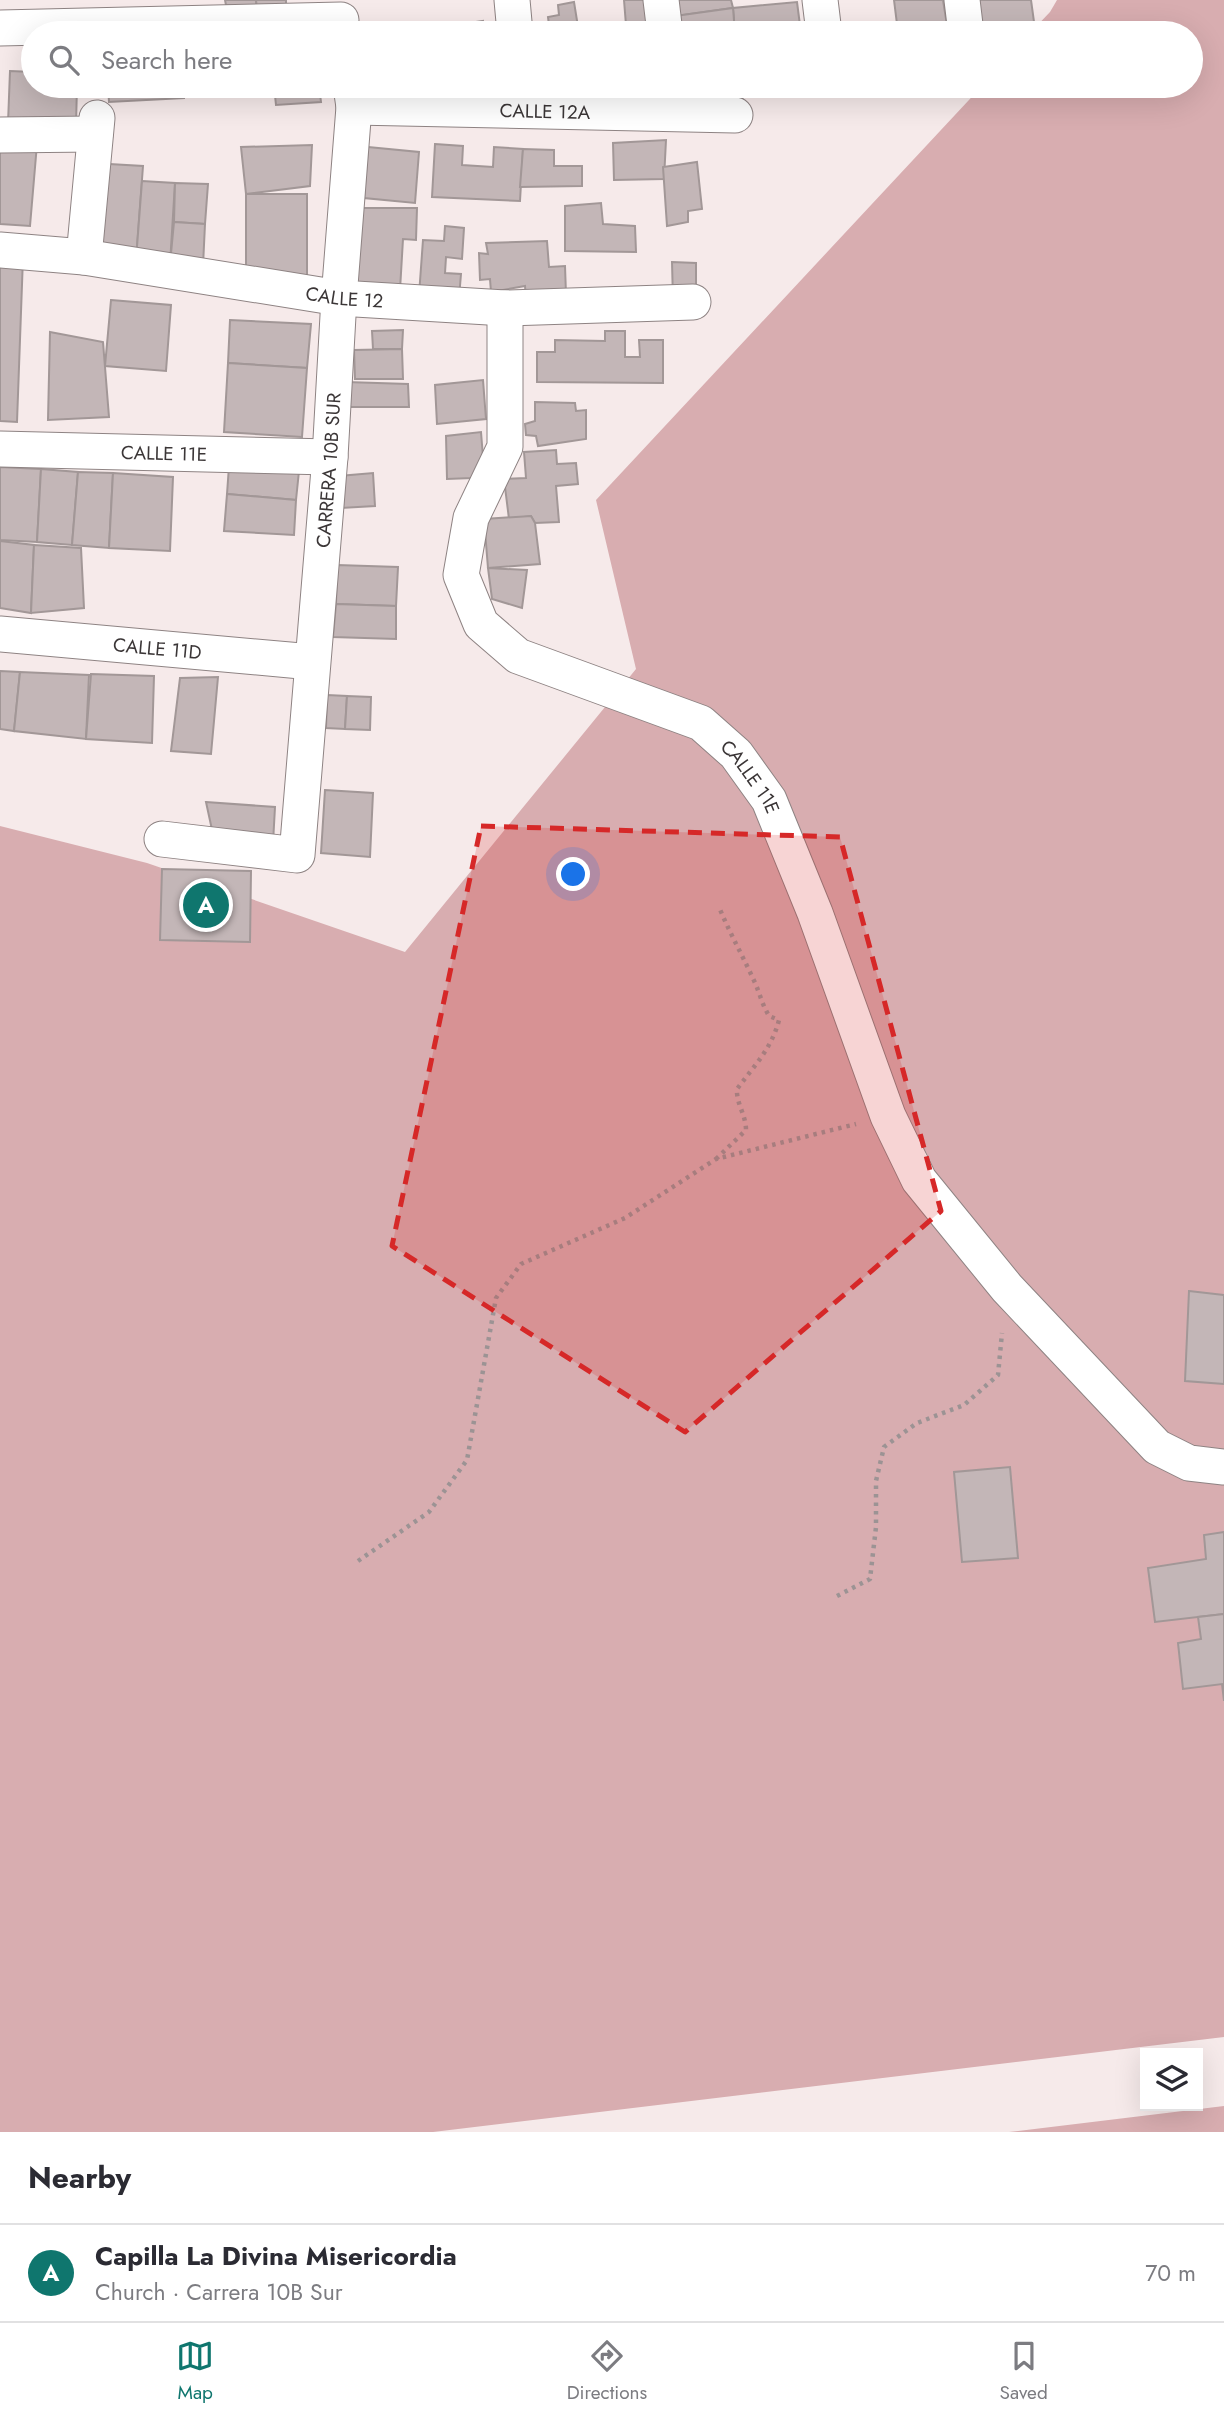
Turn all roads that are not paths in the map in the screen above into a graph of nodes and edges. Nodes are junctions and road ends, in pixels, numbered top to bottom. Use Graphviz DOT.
graph roads {
  1 [pos="512,0"];
  2 [pos="661,0"];
  3 [pos="820,0"];
  4 [pos="962,0"];
  5 [pos="341,18"];
  6 [pos="239,21"];
  7 [pos="514,21"];
  8 [pos="664,21"];
  9 [pos="823,21"];
  10 [pos="965,21"];
  11 [pos="21,27"];
  12 [pos="0,28"];
  13 [pos="352,98"];
  14 [pos="520,98"];
  15 [pos="673,100"];
  16 [pos="735,115"];
  17 [pos="0,135"];
  18 [pos="0,250"];
  19 [pos="84,257"];
  20 [pos="339,298"];
  21 [pos="693,302"];
  22 [pos="505,308"];
  23 [pos="0,449"];
  24 [pos="330,457"];
  25 [pos="0,634"];
  26 [pos="312,662"];
  27 [pos="162,839"];
  28 [pos="1224,1467"];
  1 -- 7 [label="street"];
  2 -- 8 [label="street"];
  3 -- 9 [label="street"];
  4 -- 10 [label="street"];
  5 -- 6 [label="street"];
  11 -- 12 [label="street"];
  13 -- 20 [label="street, CARRERA 10B SUR"];
  14 -- 15 [label="street, CALLE 12A"];
  15 -- 16 [label="street, CALLE 12A"];
  17 -- 19 [label="street"];
  18 -- 19 [label="street, CALLE 12"];
  19 -- 20 [label="street, CALLE 12"];
  20 -- 22 [label="street, CALLE 12"];
  20 -- 24 [label="street, CARRERA 10B SUR"];
  21 -- 22 [label="street, CALLE 12"];
  22 -- 28 [label="street, CALLE 11E"];
  23 -- 24 [label="street, CALLE 11E"];
  24 -- 26 [label="street, CARRERA 10B SUR"];
  25 -- 26 [label="street, CALLE 11D"];
  26 -- 27 [label="street, CARRERA 10B SUR"];
}
